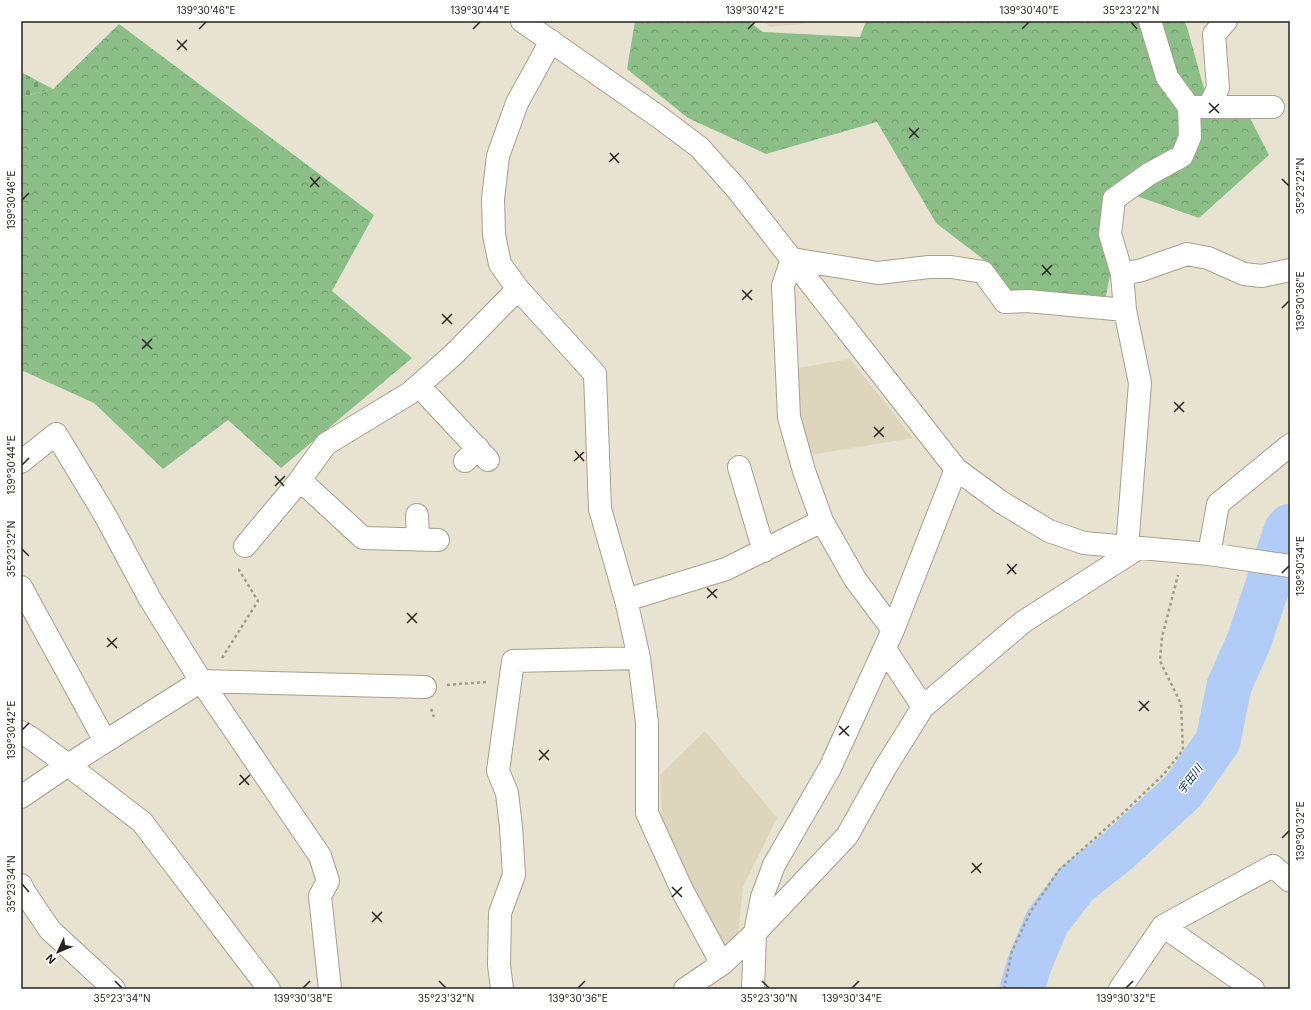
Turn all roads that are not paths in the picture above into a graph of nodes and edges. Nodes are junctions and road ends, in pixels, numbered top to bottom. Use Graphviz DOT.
graph roads {
  1 [pos="522,21"];
  2 [pos="1150,21"];
  3 [pos="1226,21"];
  4 [pos="551,41"];
  5 [pos="1199,107"];
  6 [pos="1273,107"];
  7 [pos="792,260"];
  8 [pos="1290,270"];
  9 [pos="1122,274"];
  10 [pos="518,289"];
  11 [pos="1125,310"];
  12 [pos="419,386"];
  13 [pos="1290,445"];
  14 [pos="477,456"];
  15 [pos="21,462"];
  16 [pos="739,468"];
  17 [pos="956,469"];
  18 [pos="300,480"];
  19 [pos="417,515"];
  20 [pos="822,521"];
  21 [pos="245,546"];
  22 [pos="1132,548"];
  23 [pos="764,551"];
  24 [pos="1209,554"];
  25 [pos="1290,566"];
  26 [pos="21,587"];
  27 [pos="626,600"];
  28 [pos="889,639"];
  29 [pos="639,658"];
  30 [pos="201,681"];
  31 [pos="425,687"];
  32 [pos="922,707"];
  33 [pos="21,732"];
  34 [pos="105,741"];
  35 [pos="68,765"];
  36 [pos="21,797"];
  37 [pos="1290,881"];
  38 [pos="22,893"];
  39 [pos="1163,926"];
  40 [pos="755,933"];
  41 [pos="722,964"];
  42 [pos="114,989"];
  43 [pos="269,989"];
  44 [pos="330,989"];
  45 [pos="502,989"];
  46 [pos="685,989"];
  47 [pos="753,989"];
  48 [pos="1120,989"];
  49 [pos="1253,989"];
  1 -- 4 [label="street"];
  2 -- 5 [label="street"];
  3 -- 5 [label="street"];
  4 -- 7 [label="street"];
  4 -- 10 [label="street"];
  5 -- 6 [label="street"];
  5 -- 9 [label="street"];
  7 -- 11 [label="street"];
  7 -- 17 [label="street"];
  7 -- 20 [label="street"];
  8 -- 9 [label="street"];
  9 -- 11 [label="street"];
  10 -- 12 [label="street"];
  10 -- 27 [label="street"];
  11 -- 22 [label="street"];
  12 -- 14 [label="street"];
  12 -- 18 [label="street"];
  13 -- 24 [label="street"];
  15 -- 30 [label="street"];
  16 -- 23 [label="street"];
  17 -- 22 [label="street"];
  17 -- 28 [label="street"];
  18 -- 19 [label="street"];
  18 -- 21 [label="street"];
  20 -- 23 [label="street"];
  20 -- 28 [label="street"];
  22 -- 24 [label="street"];
  22 -- 32 [label="street"];
  23 -- 27 [label="street"];
  24 -- 25 [label="street"];
  26 -- 34 [label="street"];
  27 -- 29 [label="street"];
  28 -- 32 [label="street"];
  28 -- 40 [label="street"];
  29 -- 41 [label="street"];
  29 -- 45 [label="street"];
  30 -- 31 [label="street"];
  30 -- 34 [label="street"];
  30 -- 44 [label="street"];
  32 -- 40 [label="street"];
  33 -- 35 [label="street"];
  34 -- 35 [label="street"];
  35 -- 36 [label="street"];
  35 -- 43 [label="street"];
  37 -- 39 [label="street"];
  38 -- 42 [label="street"];
  39 -- 48 [label="street"];
  39 -- 49 [label="street"];
  40 -- 41 [label="street"];
  40 -- 47 [label="street"];
  41 -- 46 [label="street"];
}
